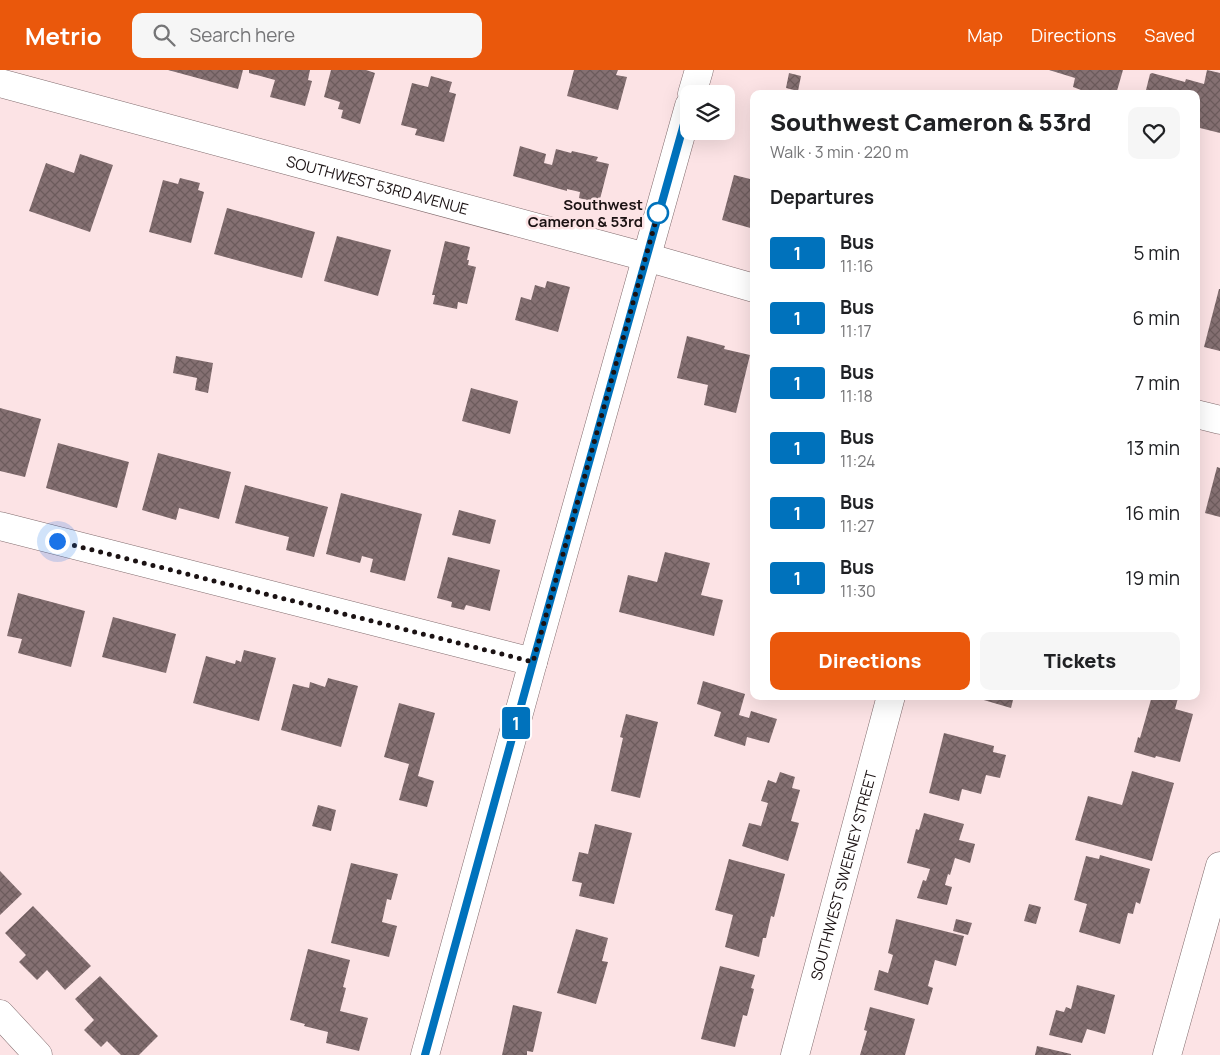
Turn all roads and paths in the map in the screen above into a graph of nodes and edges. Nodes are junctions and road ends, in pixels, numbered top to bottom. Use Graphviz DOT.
graph roads {
  1 [pos="699,70"];
  2 [pos="0,83"];
  3 [pos="695,85"];
  4 [pos="680,138"];
  5 [pos="646,257"];
  6 [pos="750,287"];
  7 [pos="1200,415"];
  8 [pos="1220,420"];
  9 [pos="0,526"];
  10 [pos="533,662"];
  11 [pos="890,700"];
  12 [pos="1220,866"];
  13 [pos="0,1014"];
  14 [pos="38,1055"];
  15 [pos="425,1055"];
  16 [pos="795,1055"];
  17 [pos="1167,1055"];
  1 -- 3 [label="street"];
  2 -- 5 [label="street, SOUTHWEST 53RD AVENUE"];
  4 -- 5 [label="street"];
  5 -- 6 [label="street, SOUTHWEST 53RD AVENUE"];
  5 -- 10 [label="street"];
  7 -- 8 [label="street"];
  9 -- 10 [label="street"];
  10 -- 15 [label="street"];
  11 -- 16 [label="street, SOUTHWEST SWEENEY STREET"];
  12 -- 17 [label="street"];
  13 -- 14 [label="street"];
}
